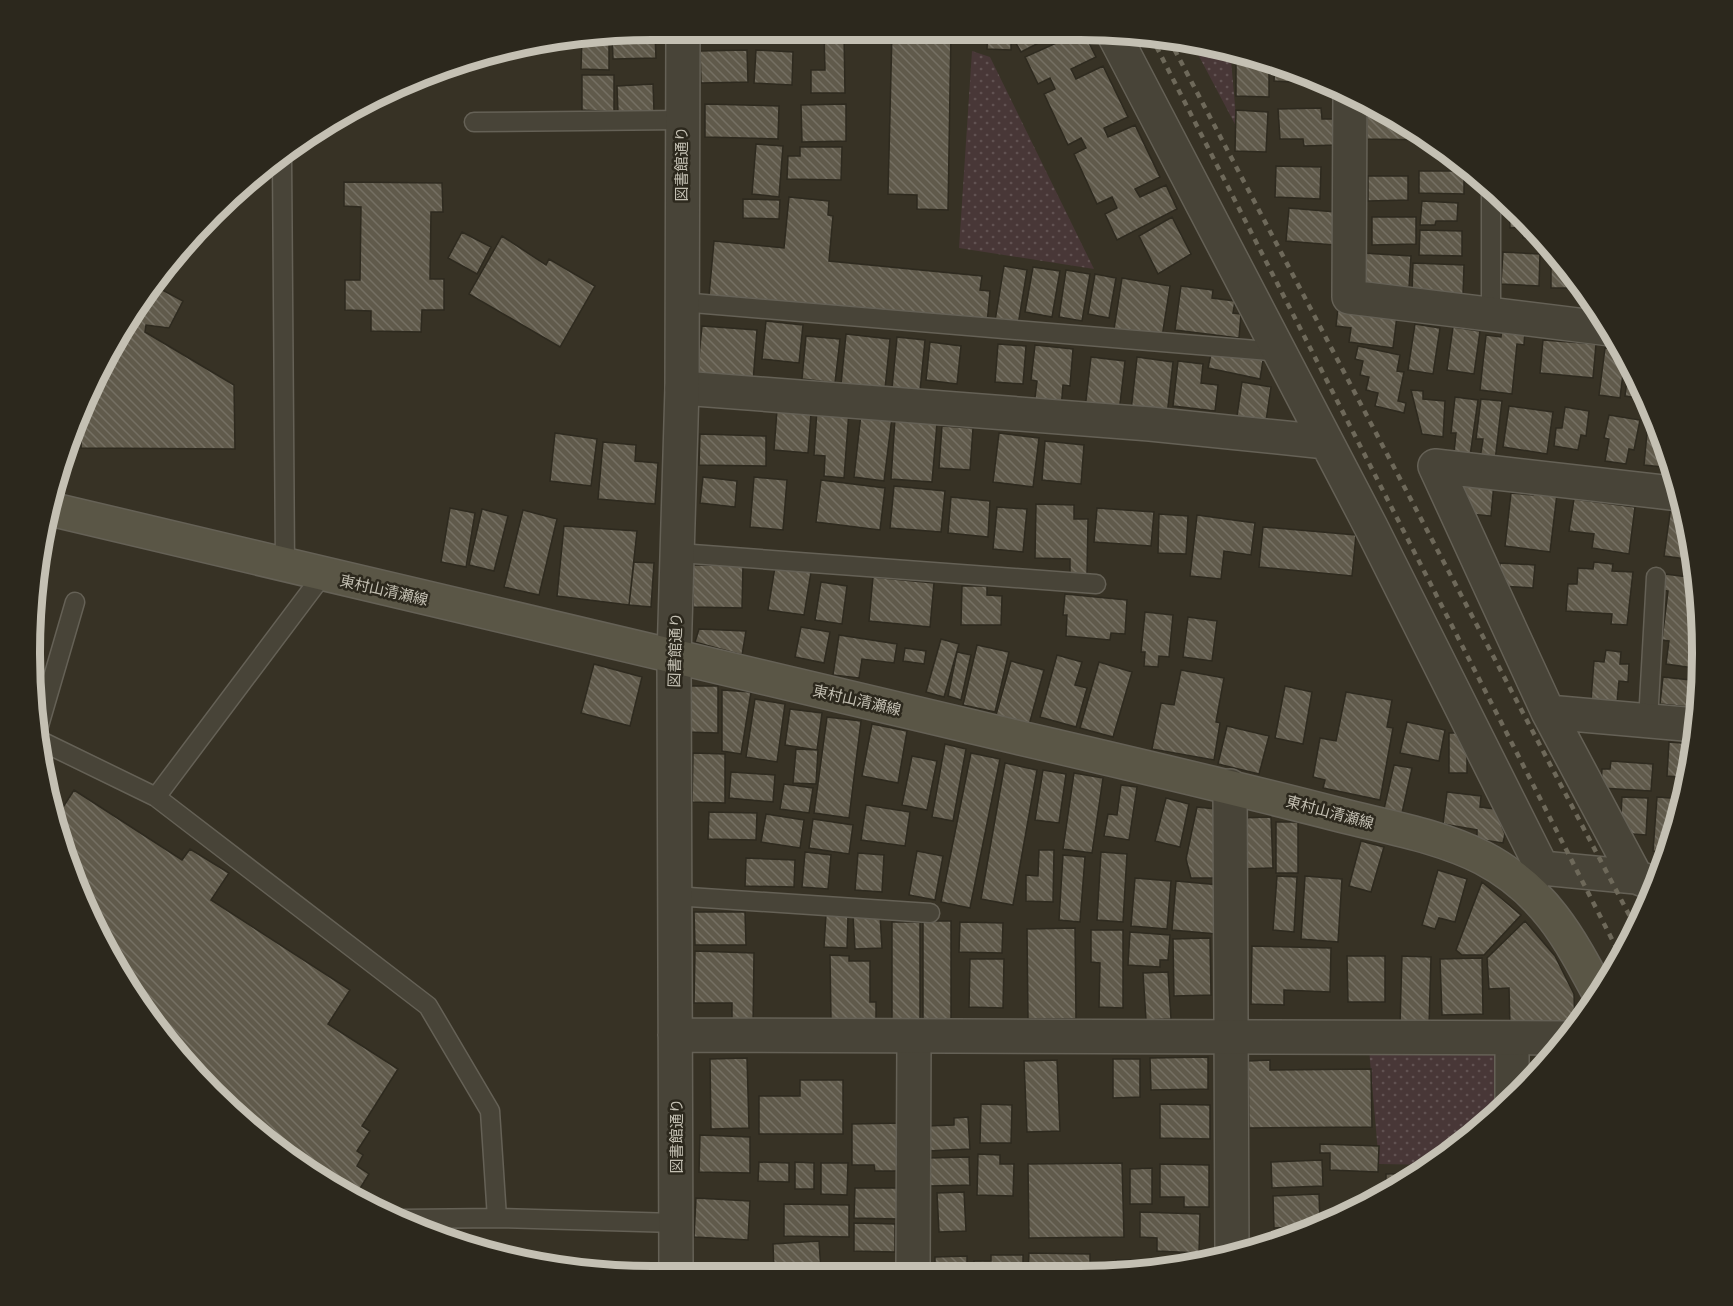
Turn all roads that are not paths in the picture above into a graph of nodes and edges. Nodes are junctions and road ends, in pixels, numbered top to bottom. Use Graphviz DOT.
graph roads {
  1 [pos="683,40"];
  2 [pos="1118,42"];
  3 [pos="1350,104"];
  4 [pos="681,120"];
  5 [pos="474,122"];
  6 [pos="282,166"];
  7 [pos="1491,199"];
  8 [pos="681,302"];
  9 [pos="1491,315"];
  10 [pos="1598,328"];
  11 [pos="1280,352"];
  12 [pos="682,388"];
  13 [pos="1326,442"];
  14 [pos="1672,493"];
  15 [pos="57,511"];
  16 [pos="679,553"];
  17 [pos="285,566"];
  18 [pos="322,576"];
  19 [pos="1656,577"];
  20 [pos="1096,584"];
  21 [pos="75,602"];
  22 [pos="674,658"];
  23 [pos="44,710"];
  24 [pos="1548,712"];
  25 [pos="1648,721"];
  26 [pos="1688,724"];
  27 [pos="48,744"];
  28 [pos="1230,786"];
  29 [pos="156,797"];
  30 [pos="1534,876"];
  31 [pos="1647,881"];
  32 [pos="674,896"];
  33 [pos="930,913"];
  34 [pos="1594,984"];
  35 [pos="675,1035"];
  36 [pos="914,1037"];
  37 [pos="1232,1038"];
  38 [pos="1556,1038"];
  39 [pos="1512,1039"];
  40 [pos="1512,1087"];
  41 [pos="497,1218"];
  42 [pos="419,1219"];
  43 [pos="676,1223"];
  44 [pos="1232,1247"];
  45 [pos="676,1266"];
  46 [pos="913,1266"];
  1 -- 4 [label="street, 図書館通り"];
  2 -- 11 [label="street"];
  3 -- 9 [label="street"];
  4 -- 5 [label="lane"];
  4 -- 8 [label="street, 図書館通り"];
  6 -- 17 [label="lane"];
  7 -- 9 [label="lane"];
  8 -- 11 [label="lane"];
  8 -- 12 [label="street, 図書館通り"];
  9 -- 10 [label="street"];
  11 -- 13 [label="street"];
  12 -- 13 [label="street"];
  12 -- 16 [label="street, 図書館通り"];
  13 -- 30 [label="street"];
  14 -- 24 [label="street"];
  15 -- 17 [label="main road, 東村山清瀬線"];
  16 -- 20 [label="lane"];
  16 -- 22 [label="street, 図書館通り"];
  17 -- 18 [label="main road, 東村山清瀬線"];
  18 -- 22 [label="main road, 東村山清瀬線"];
  18 -- 29 [label="lane"];
  19 -- 25 [label="lane"];
  21 -- 23 [label="lane"];
  22 -- 28 [label="main road, 東村山清瀬線"];
  22 -- 32 [label="street, 図書館通り"];
  24 -- 25 [label="street"];
  24 -- 31 [label="street"];
  25 -- 26 [label="street"];
  27 -- 29 [label="lane"];
  28 -- 30 [label="main road, 東村山清瀬線"];
  28 -- 37 [label="street"];
  29 -- 41 [label="lane"];
  30 -- 31 [label="street"];
  30 -- 34 [label="main road, 東村山清瀬線"];
  32 -- 33 [label="lane"];
  32 -- 35 [label="street, 図書館通り"];
  35 -- 36 [label="street"];
  35 -- 43 [label="street, 図書館通り"];
  36 -- 37 [label="street"];
  36 -- 46 [label="street"];
  37 -- 39 [label="street"];
  37 -- 44 [label="street"];
  38 -- 39 [label="street"];
  39 -- 40 [label="street"];
  41 -- 42 [label="lane"];
  41 -- 43 [label="lane"];
  43 -- 45 [label="street, 図書館通り"];
}
